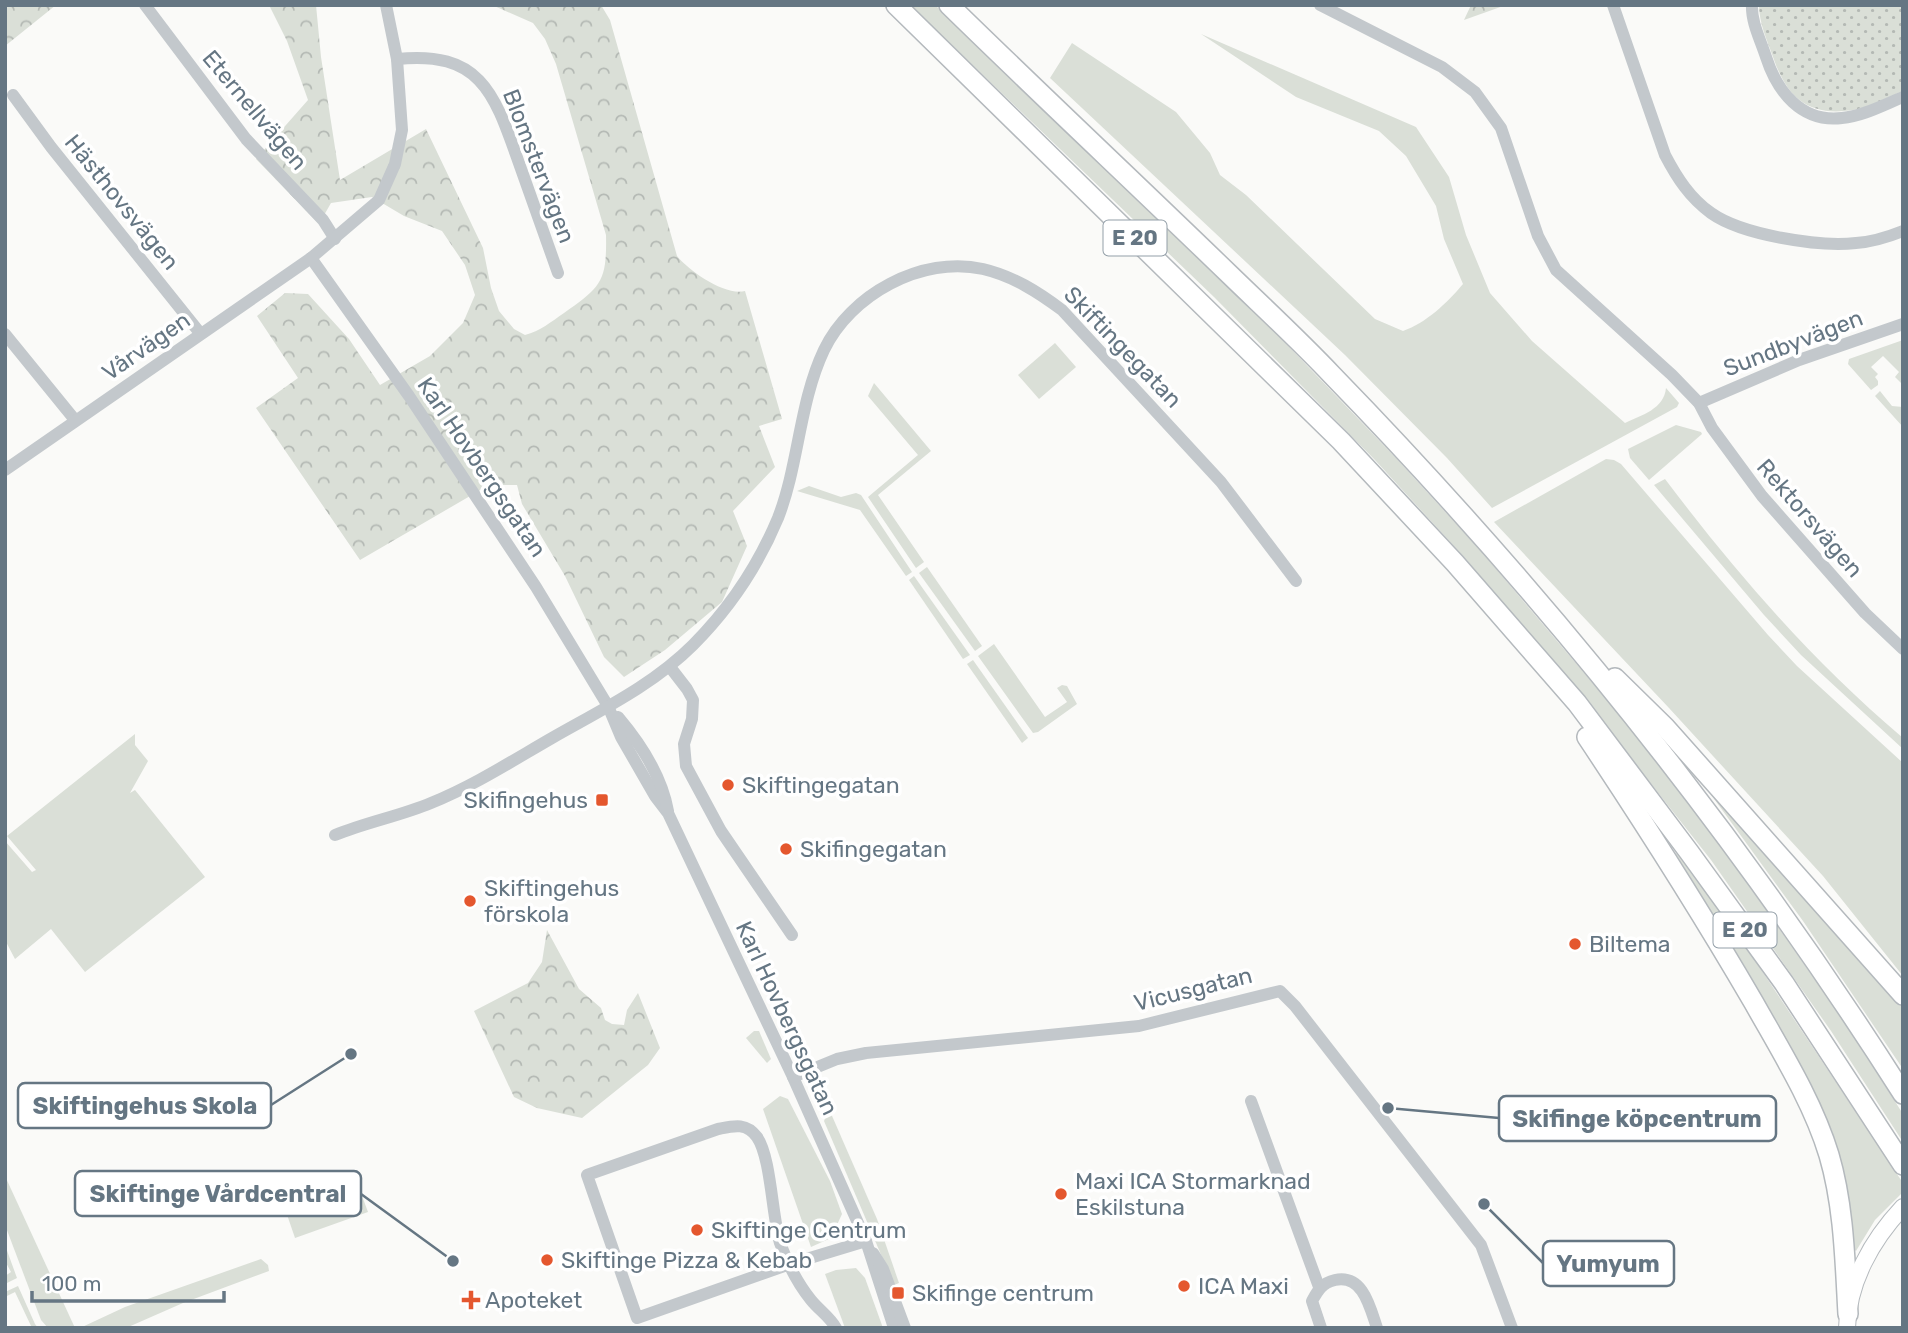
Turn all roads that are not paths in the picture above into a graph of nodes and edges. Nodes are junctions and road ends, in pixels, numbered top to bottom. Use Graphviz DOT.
graph roads {
  1 [pos="145,5"];
  2 [pos="386,5"];
  3 [pos="896,5"];
  4 [pos="949,5"];
  5 [pos="1320,5"];
  6 [pos="1613,5"];
  7 [pos="1752,5"];
  8 [pos="397,60"];
  9 [pos="13,95"];
  10 [pos="1903,97"];
  11 [pos="1903,231"];
  12 [pos="334,239"];
  13 [pos="312,258"];
  14 [pos="558,273"];
  15 [pos="1903,324"];
  16 [pos="200,333"];
  17 [pos="5,334"];
  18 [pos="1699,403"];
  19 [pos="75,420"];
  20 [pos="5,470"];
  21 [pos="1296,581"];
  22 [pos="1560,628"];
  23 [pos="1903,649"];
  24 [pos="670,667"];
  25 [pos="1577,703"];
  26 [pos="608,706"];
  27 [pos="335,835"];
  28 [pos="792,935"];
  29 [pos="1903,995"];
  30 [pos="793,1076"];
  31 [pos="1903,1094"];
  32 [pos="1251,1101"];
  33 [pos="1903,1165"];
  34 [pos="1903,1207"];
  35 [pos="866,1241"];
  36 [pos="790,1264"];
  37 [pos="1319,1287"];
  38 [pos="1847,1323"];
  39 [pos="836,1328"];
  40 [pos="894,1328"];
  41 [pos="905,1328"];
  42 [pos="1321,1328"];
  43 [pos="1377,1328"];
  44 [pos="1512,1328"];
  1 -- 12 [label="street, Eternellvägen"];
  2 -- 8 [label="street, Vårvägen"];
  3 -- 25 [label="highway, E 20"];
  4 -- 22 [label="highway, E 20"];
  5 -- 18 [label="street, Rektorsvägen"];
  6 -- 11 [label="street"];
  7 -- 10 [label="street"];
  8 -- 12 [label="street, Vårvägen"];
  8 -- 14 [label="street, Blomstervägen"];
  9 -- 16 [label="street, Hästhovsvägen"];
  12 -- 13 [label="street, Vårvägen"];
  13 -- 16 [label="street, Vårvägen"];
  13 -- 26 [label="street, Karl Hovbergsgatan"];
  15 -- 18 [label="street, Sundbyvägen"];
  16 -- 19 [label="street, Vårvägen"];
  17 -- 19 [label="street"];
  18 -- 23 [label="street, Rektorsvägen"];
  19 -- 20 [label="street, Vårvägen"];
  21 -- 24 [label="street, Skiftingegatan"];
  22 -- 29 [label="highway, E 20"];
  22 -- 31 [label="highway, E 20"];
  24 -- 26 [label="street, Skiftingegatan"];
  24 -- 28 [label="street"];
  25 -- 33 [label="highway, E 20"];
  25 -- 38 [label="highway, E 20"];
  26 -- 27 [label="street"];
  26 -- 30 [label="street, Karl Hovbergsgatan"];
  30 -- 35 [label="street, Karl Hovbergsgatan"];
  30 -- 44 [label="street, Vicusgatan"];
  32 -- 37 [label="street"];
  34 -- 38 [label="main road"];
  35 -- 36 [label="street"];
  35 -- 40 [label="street, Karl Hovbergsgatan"];
  35 -- 41 [label="street, Karl Hovbergsgatan"];
  36 -- 36 [label="street"];
  36 -- 39 [label="street"];
  37 -- 42 [label="street"];
  37 -- 43 [label="street"];
}
